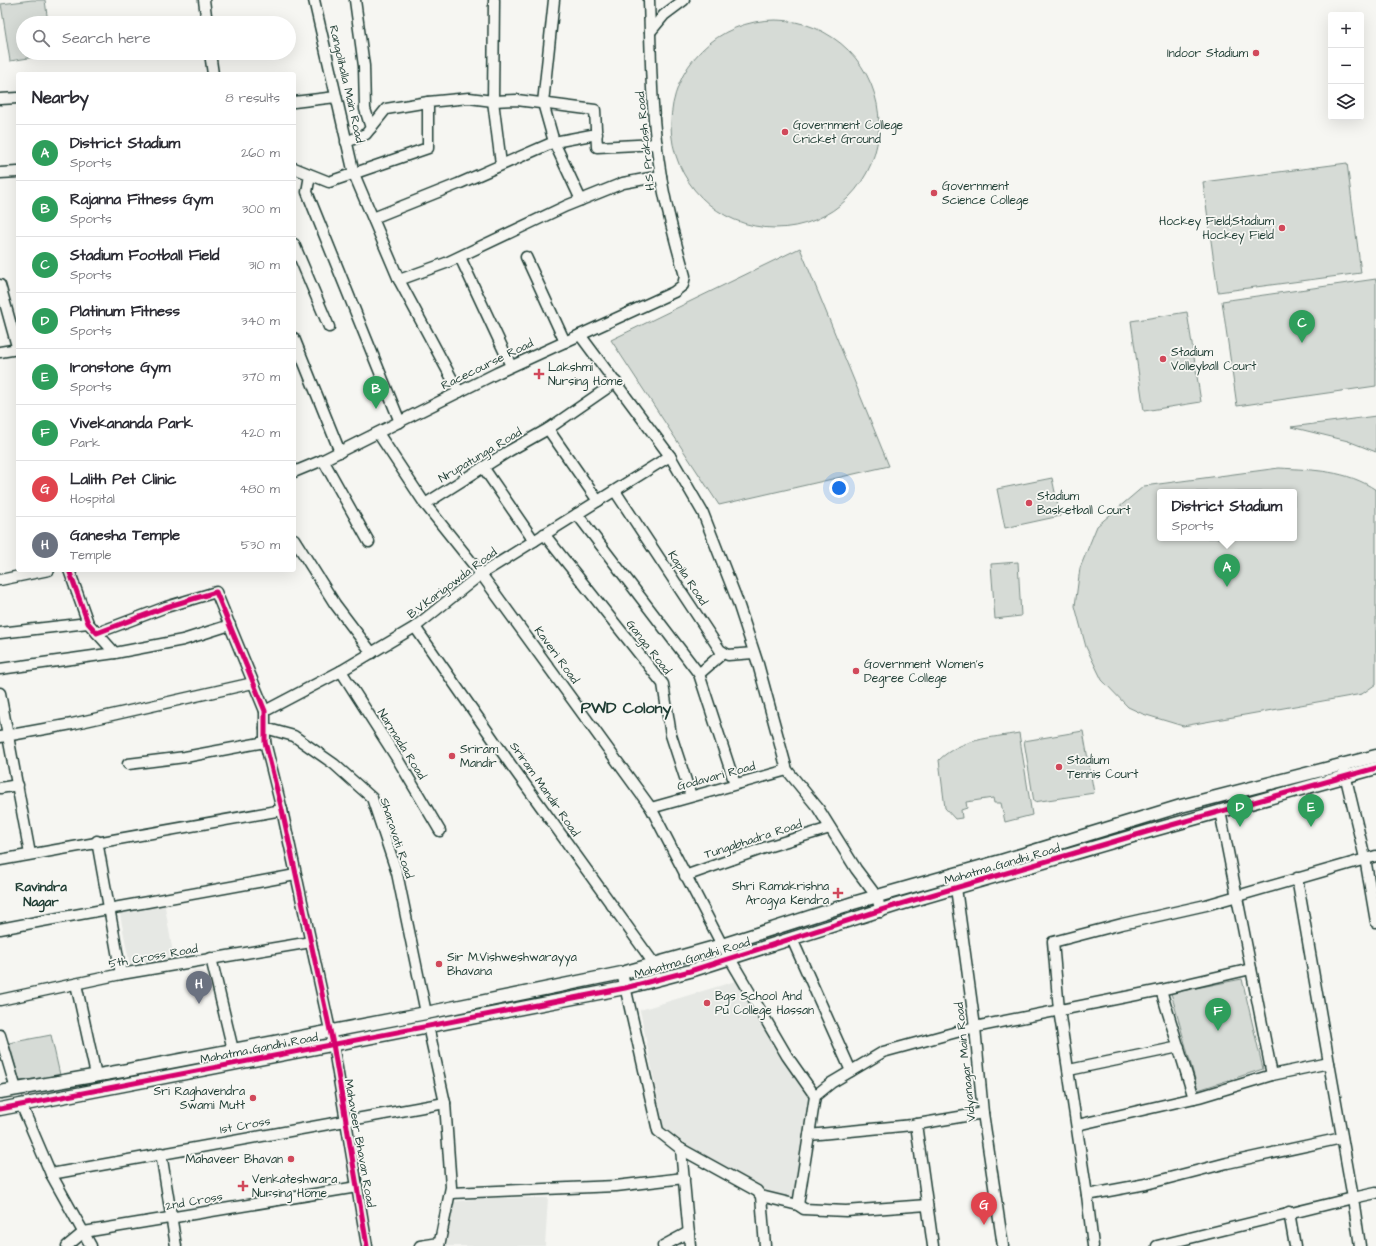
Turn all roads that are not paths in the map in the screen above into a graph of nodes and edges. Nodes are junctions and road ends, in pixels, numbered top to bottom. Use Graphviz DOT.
graph roads {
  1 [pos="204,0"];
  2 [pos="314,0"];
  3 [pos="355,0"];
  4 [pos="494,0"];
  5 [pos="554,0"];
  6 [pos="649,0"];
  7 [pos="684,0"];
  8 [pos="206,16"];
  9 [pos="650,32"];
  10 [pos="211,60"];
  11 [pos="213,72"];
  12 [pos="336,97"];
  13 [pos="16,98"];
  14 [pos="0,99"];
  15 [pos="493,101"];
  16 [pos="296,102"];
  17 [pos="428,102"];
  18 [pos="543,104"];
  19 [pos="371,128"];
  20 [pos="597,134"];
  21 [pos="346,142"];
  22 [pos="554,142"];
  23 [pos="657,144"];
  24 [pos="501,164"];
  25 [pos="296,169"];
  26 [pos="16,172"];
  27 [pos="0,173"];
  28 [pos="310,174"];
  29 [pos="354,174"];
  30 [pos="661,176"];
  31 [pos="581,200"];
  32 [pos="373,218"];
  33 [pos="296,249"];
  34 [pos="460,257"];
  35 [pos="526,257"];
  36 [pos="685,276"];
  37 [pos="399,280"];
  38 [pos="0,285"];
  39 [pos="329,328"];
  40 [pos="580,335"];
  41 [pos="565,342"];
  42 [pos="16,343"];
  43 [pos="16,350"];
  44 [pos="0,352"];
  45 [pos="298,357"];
  46 [pos="511,366"];
  47 [pos="616,382"];
  48 [pos="459,392"];
  49 [pos="400,422"];
  50 [pos="548,429"];
  51 [pos="378,433"];
  52 [pos="340,452"];
  53 [pos="670,456"];
  54 [pos="323,460"];
  55 [pos="483,467"];
  56 [pos="296,471"];
  57 [pos="614,491"];
  58 [pos="598,501"];
  59 [pos="426,504"];
  60 [pos="577,514"];
  61 [pos="544,534"];
  62 [pos="534,541"];
  63 [pos="296,542"];
  64 [pos="369,542"];
  65 [pos="39,572"];
  66 [pos="70,572"];
  67 [pos="481,574"];
  68 [pos="0,580"];
  69 [pos="88,623"];
  70 [pos="230,626"];
  71 [pos="415,627"];
  72 [pos="0,633"];
  73 [pos="97,633"];
  74 [pos="115,653"];
  75 [pos="372,653"];
  76 [pos="723,653"];
  77 [pos="754,653"];
  78 [pos="0,669"];
  79 [pos="341,672"];
  80 [pos="699,674"];
  81 [pos="253,683"];
  82 [pos="0,693"];
  83 [pos="265,711"];
  84 [pos="265,728"];
  85 [pos="4,736"];
  86 [pos="265,742"];
  87 [pos="1376,756"];
  88 [pos="128,764"];
  89 [pos="1343,764"];
  90 [pos="1376,768"];
  91 [pos="787,770"];
  92 [pos="1346,776"];
  93 [pos="735,784"];
  94 [pos="18,785"];
  95 [pos="0,788"];
  96 [pos="691,796"];
  97 [pos="651,808"];
  98 [pos="282,810"];
  99 [pos="1220,811"];
  100 [pos="1148,816"];
  101 [pos="830,828"];
  102 [pos="440,831"];
  103 [pos="1150,831"];
  104 [pos="97,841"];
  105 [pos="30,854"];
  106 [pos="1376,856"];
  107 [pos="1366,858"];
  108 [pos="0,860"];
  109 [pos="295,875"];
  110 [pos="685,876"];
  111 [pos="950,876"];
  112 [pos="1297,878"];
  113 [pos="956,888"];
  114 [pos="1238,896"];
  115 [pos="876,897"];
  116 [pos="109,908"];
  117 [pos="881,912"];
  118 [pos="1376,922"];
  119 [pos="0,929"];
  120 [pos="792,939"];
  121 [pos="311,942"];
  122 [pos="722,945"];
  123 [pos="211,958"];
  124 [pos="729,958"];
  125 [pos="655,965"];
  126 [pos="1251,969"];
  127 [pos="622,973"];
  128 [pos="121,974"];
  129 [pos="76,984"];
  130 [pos="626,988"];
  131 [pos="1161,990"];
  132 [pos="0,1000"];
  133 [pos="1059,1010"];
  134 [pos="426,1013"];
  135 [pos="428,1026"];
  136 [pos="975,1026"];
  137 [pos="330,1030"];
  138 [pos="0,1035"];
  139 [pos="333,1044"];
  140 [pos="1179,1047"];
  141 [pos="233,1050"];
  142 [pos="195,1057"];
  143 [pos="1329,1063"];
  144 [pos="851,1070"];
  145 [pos="1069,1070"];
  146 [pos="196,1071"];
  147 [pos="96,1075"];
  148 [pos="1272,1075"];
  149 [pos="16,1089"];
  150 [pos="0,1092"];
  151 [pos="815,1096"];
  152 [pos="1194,1098"];
  153 [pos="445,1103"];
  154 [pos="21,1104"];
  155 [pos="0,1108"];
  156 [pos="983,1113"];
  157 [pos="346,1120"];
  158 [pos="916,1124"];
  159 [pos="1077,1125"];
  160 [pos="809,1135"];
  161 [pos="1342,1138"];
  162 [pos="681,1149"];
  163 [pos="161,1153"];
  164 [pos="51,1174"];
  165 [pos="684,1178"];
  166 [pos="357,1187"];
  167 [pos="450,1193"];
  168 [pos="1376,1193"];
  169 [pos="761,1196"];
  170 [pos="1087,1196"];
  171 [pos="1353,1198"];
  172 [pos="798,1205"];
  173 [pos="927,1205"];
  174 [pos="1289,1212"];
  175 [pos="172,1218"];
  176 [pos="84,1232"];
  177 [pos="689,1232"];
  178 [pos="439,1244"];
  179 [pos="66,1246"];
  180 [pos="91,1246"];
  181 [pos="176,1246"];
  182 [pos="367,1246"];
  183 [pos="420,1246"];
  184 [pos="663,1246"];
  185 [pos="690,1246"];
  186 [pos="765,1246"];
  187 [pos="932,1246"];
  188 [pos="1003,1246"];
  189 [pos="1093,1246"];
  190 [pos="1157,1246"];
  191 [pos="1295,1246"];
  192 [pos="1360,1246"];
  1 -- 8 [label="street"];
  2 -- 12 [label="street, Rangolihalla Main Road"];
  3 -- 19 [label="street"];
  4 -- 15 [label="street"];
  5 -- 18 [label="street"];
  6 -- 9 [label="street, H.S Prakash Road"];
  7 -- 9 [label="street"];
  9 -- 23 [label="street, H.S Prakash Road"];
  10 -- 11 [label="street"];
  12 -- 16 [label="street"];
  12 -- 21 [label="street, Rangolihalla Main Road"];
  13 -- 14 [label="street"];
  15 -- 17 [label="street"];
  15 -- 18 [label="street"];
  15 -- 24 [label="street"];
  17 -- 19 [label="street"];
  17 -- 29 [label="street"];
  18 -- 20 [label="street"];
  18 -- 22 [label="street"];
  19 -- 21 [label="street"];
  20 -- 22 [label="street"];
  20 -- 23 [label="street"];
  21 -- 29 [label="street, Rangolihalla Main Road"];
  22 -- 24 [label="street"];
  22 -- 31 [label="street"];
  23 -- 30 [label="street, H.S Prakash Road"];
  24 -- 32 [label="street"];
  25 -- 28 [label="street"];
  26 -- 27 [label="street"];
  28 -- 29 [label="street"];
  28 -- 49 [label="street"];
  29 -- 32 [label="street, Rangolihalla Main Road"];
  30 -- 31 [label="street"];
  30 -- 36 [label="street, H.S Prakash Road"];
  31 -- 34 [label="street"];
  32 -- 37 [label="street, Rangolihalla Main Road"];
  33 -- 39 [label="street"];
  34 -- 37 [label="street"];
  34 -- 46 [label="street"];
  35 -- 41 [label="street"];
  36 -- 40 [label="street, Racecourse Road"];
  37 -- 48 [label="street, Rangolihalla Main Road"];
  38 -- 42 [label="street"];
  40 -- 41 [label="street, Racecourse Road"];
  40 -- 47 [label="street"];
  41 -- 46 [label="street, Racecourse Road"];
  43 -- 44 [label="street"];
  45 -- 52 [label="street"];
  46 -- 48 [label="street, Racecourse Road"];
  47 -- 50 [label="street, Nrupatunga Road"];
  47 -- 53 [label="street"];
  48 -- 49 [label="street, Racecourse Road"];
  49 -- 51 [label="street, Racecourse Road"];
  50 -- 55 [label="street, Nrupatunga Road"];
  50 -- 58 [label="street"];
  51 -- 52 [label="street, Racecourse Road"];
  51 -- 59 [label="street, Kaveri Road"];
  52 -- 54 [label="street, Racecourse Road"];
  53 -- 57 [label="street, B.V.Karigowda Road"];
  53 -- 77 [label="street"];
  54 -- 56 [label="street, Racecourse Road"];
  54 -- 64 [label="street"];
  55 -- 59 [label="street, Nrupatunga Road"];
  55 -- 62 [label="street"];
  57 -- 58 [label="street, B.V.Karigowda Road"];
  57 -- 76 [label="street, Kapila Road"];
  58 -- 60 [label="street, B.V.Karigowda Road"];
  59 -- 67 [label="street, Kaveri Road"];
  60 -- 61 [label="street, B.V.Karigowda Road"];
  60 -- 80 [label="street"];
  61 -- 62 [label="street, B.V.Karigowda Road"];
  61 -- 96 [label="street, Ganga Road"];
  62 -- 67 [label="street, B.V.Karigowda Road"];
  63 -- 75 [label="street"];
  65 -- 68 [label="street"];
  66 -- 69 [label="street"];
  67 -- 71 [label="street, B.V.Karigowda Road"];
  67 -- 97 [label="street, Kaveri Road"];
  69 -- 72 [label="street"];
  69 -- 73 [label="street"];
  70 -- 73 [label="street"];
  70 -- 74 [label="street"];
  70 -- 81 [label="street"];
  71 -- 75 [label="street, B.V.Karigowda Road"];
  71 -- 125 [label="street, Sriram Mandir Road"];
  73 -- 74 [label="street"];
  74 -- 78 [label="street"];
  75 -- 79 [label="street, B.V.Karigowda Road"];
  76 -- 77 [label="street"];
  76 -- 80 [label="street"];
  77 -- 91 [label="street"];
  79 -- 83 [label="street, B.V.Karigowda Road"];
  79 -- 102 [label="street, Narmada Road"];
  80 -- 93 [label="street"];
  81 -- 83 [label="street"];
  81 -- 85 [label="street"];
  82 -- 85 [label="street"];
  83 -- 84 [label="street, Mahaveer Bhavan Road"];
  84 -- 86 [label="street, Mahaveer Bhavan Road"];
  84 -- 134 [label="street, Sharavati Road"];
  85 -- 94 [label="street"];
  86 -- 88 [label="street"];
  86 -- 98 [label="street, Mahaveer Bhavan Road"];
  87 -- 89 [label="street, Mahatma Gandhi Road"];
  89 -- 92 [label="street"];
  89 -- 100 [label="street, Mahatma Gandhi Road"];
  90 -- 92 [label="street, Mahatma Gandhi Road"];
  91 -- 93 [label="street, Godavari Road"];
  91 -- 101 [label="street"];
  92 -- 99 [label="street, Mahatma Gandhi Road"];
  92 -- 107 [label="street"];
  93 -- 96 [label="street, Godavari Road"];
  94 -- 95 [label="street"];
  94 -- 105 [label="street"];
  96 -- 97 [label="street, Godavari Road"];
  97 -- 110 [label="street, Kaveri Road"];
  98 -- 104 [label="street"];
  98 -- 109 [label="street, Mahaveer Bhavan Road"];
  99 -- 103 [label="street, Mahatma Gandhi Road"];
  99 -- 114 [label="street"];
  100 -- 103 [label="street"];
  100 -- 111 [label="street, Mahatma Gandhi Road"];
  101 -- 110 [label="street, Tungabhadra Road"];
  101 -- 115 [label="street"];
  103 -- 113 [label="street, Mahatma Gandhi Road"];
  104 -- 105 [label="street"];
  104 -- 116 [label="street"];
  105 -- 108 [label="street"];
  106 -- 107 [label="street"];
  107 -- 112 [label="street"];
  107 -- 118 [label="street"];
  109 -- 116 [label="street"];
  109 -- 121 [label="street, Mahaveer Bhavan Road"];
  110 -- 122 [label="street, Kaveri Road"];
  111 -- 113 [label="street, Vidyanagar Main Road"];
  111 -- 115 [label="street, Mahatma Gandhi Road"];
  112 -- 114 [label="street"];
  112 -- 143 [label="street"];
  113 -- 117 [label="street, Mahatma Gandhi Road"];
  113 -- 136 [label="street, Vidyanagar Main Road"];
  114 -- 126 [label="street"];
  114 -- 133 [label="street"];
  115 -- 117 [label="street"];
  115 -- 122 [label="street, Mahatma Gandhi Road"];
  116 -- 119 [label="street"];
  116 -- 128 [label="street"];
  117 -- 120 [label="street, Mahatma Gandhi Road"];
  120 -- 124 [label="street, Mahatma Gandhi Road"];
  120 -- 144 [label="street"];
  121 -- 123 [label="street, 5th Cross Road"];
  121 -- 137 [label="street, Mahaveer Bhavan Road"];
  122 -- 124 [label="street, Kaveri Road"];
  122 -- 125 [label="street, Mahatma Gandhi Road"];
  123 -- 128 [label="street, 5th Cross Road"];
  123 -- 141 [label="street"];
  124 -- 130 [label="street, Mahatma Gandhi Road"];
  124 -- 151 [label="street, Kaveri Road"];
  125 -- 127 [label="street, Mahatma Gandhi Road"];
  126 -- 131 [label="street"];
  126 -- 148 [label="street"];
  127 -- 130 [label="street"];
  127 -- 134 [label="street, Mahatma Gandhi Road"];
  128 -- 129 [label="street, 5th Cross Road"];
  129 -- 132 [label="street, 5th Cross Road"];
  129 -- 147 [label="street"];
  130 -- 135 [label="street, Mahatma Gandhi Road"];
  130 -- 162 [label="street"];
  131 -- 133 [label="street"];
  131 -- 140 [label="street"];
  133 -- 136 [label="street"];
  133 -- 145 [label="street"];
  134 -- 135 [label="street"];
  134 -- 137 [label="street, Mahatma Gandhi Road"];
  135 -- 139 [label="street, Mahatma Gandhi Road"];
  135 -- 153 [label="street"];
  136 -- 144 [label="street"];
  136 -- 156 [label="street, Vidyanagar Main Road"];
  137 -- 139 [label="street, Mahaveer Bhavan Road"];
  137 -- 141 [label="street, Mahatma Gandhi Road"];
  138 -- 149 [label="street"];
  139 -- 146 [label="street, Mahatma Gandhi Road"];
  139 -- 157 [label="street, Mahaveer Bhavan Road"];
  140 -- 145 [label="street"];
  140 -- 152 [label="street"];
  141 -- 142 [label="street, Mahatma Gandhi Road"];
  142 -- 146 [label="street"];
  142 -- 147 [label="street, Mahatma Gandhi Road"];
  143 -- 148 [label="street"];
  143 -- 161 [label="street"];
  144 -- 151 [label="street"];
  145 -- 159 [label="street"];
  146 -- 154 [label="street, Mahatma Gandhi Road"];
  147 -- 149 [label="street, Mahatma Gandhi Road"];
  148 -- 152 [label="street"];
  149 -- 150 [label="street, Mahatma Gandhi Road"];
  149 -- 154 [label="street"];
  151 -- 160 [label="street"];
  152 -- 159 [label="street"];
  153 -- 157 [label="street, 1st Cross"];
  153 -- 167 [label="street"];
  154 -- 155 [label="street, Mahatma Gandhi Road"];
  154 -- 164 [label="street"];
  156 -- 158 [label="street"];
  156 -- 188 [label="street, Vidyanagar Main Road"];
  157 -- 163 [label="street, 1st Cross"];
  157 -- 166 [label="street, Mahaveer Bhavan Road"];
  158 -- 160 [label="street"];
  158 -- 173 [label="street"];
  159 -- 170 [label="street"];
  160 -- 172 [label="street"];
  161 -- 170 [label="street"];
  161 -- 171 [label="street"];
  162 -- 165 [label="street"];
  162 -- 169 [label="street"];
  163 -- 164 [label="street, 1st Cross"];
  163 -- 175 [label="street"];
  164 -- 176 [label="street"];
  165 -- 167 [label="street"];
  165 -- 177 [label="street"];
  166 -- 175 [label="street, 2nd Cross"];
  166 -- 182 [label="street, Mahaveer Bhavan Road"];
  167 -- 178 [label="street"];
  168 -- 171 [label="street"];
  169 -- 172 [label="street"];
  169 -- 186 [label="street"];
  170 -- 189 [label="street"];
  171 -- 174 [label="street"];
  171 -- 192 [label="street"];
  172 -- 173 [label="street"];
  173 -- 187 [label="street"];
  174 -- 190 [label="street"];
  174 -- 191 [label="street"];
  175 -- 176 [label="street, 2nd Cross"];
  175 -- 181 [label="street"];
  176 -- 179 [label="street"];
  176 -- 180 [label="street"];
  177 -- 184 [label="street"];
  177 -- 185 [label="street"];
  178 -- 183 [label="street"];
}
